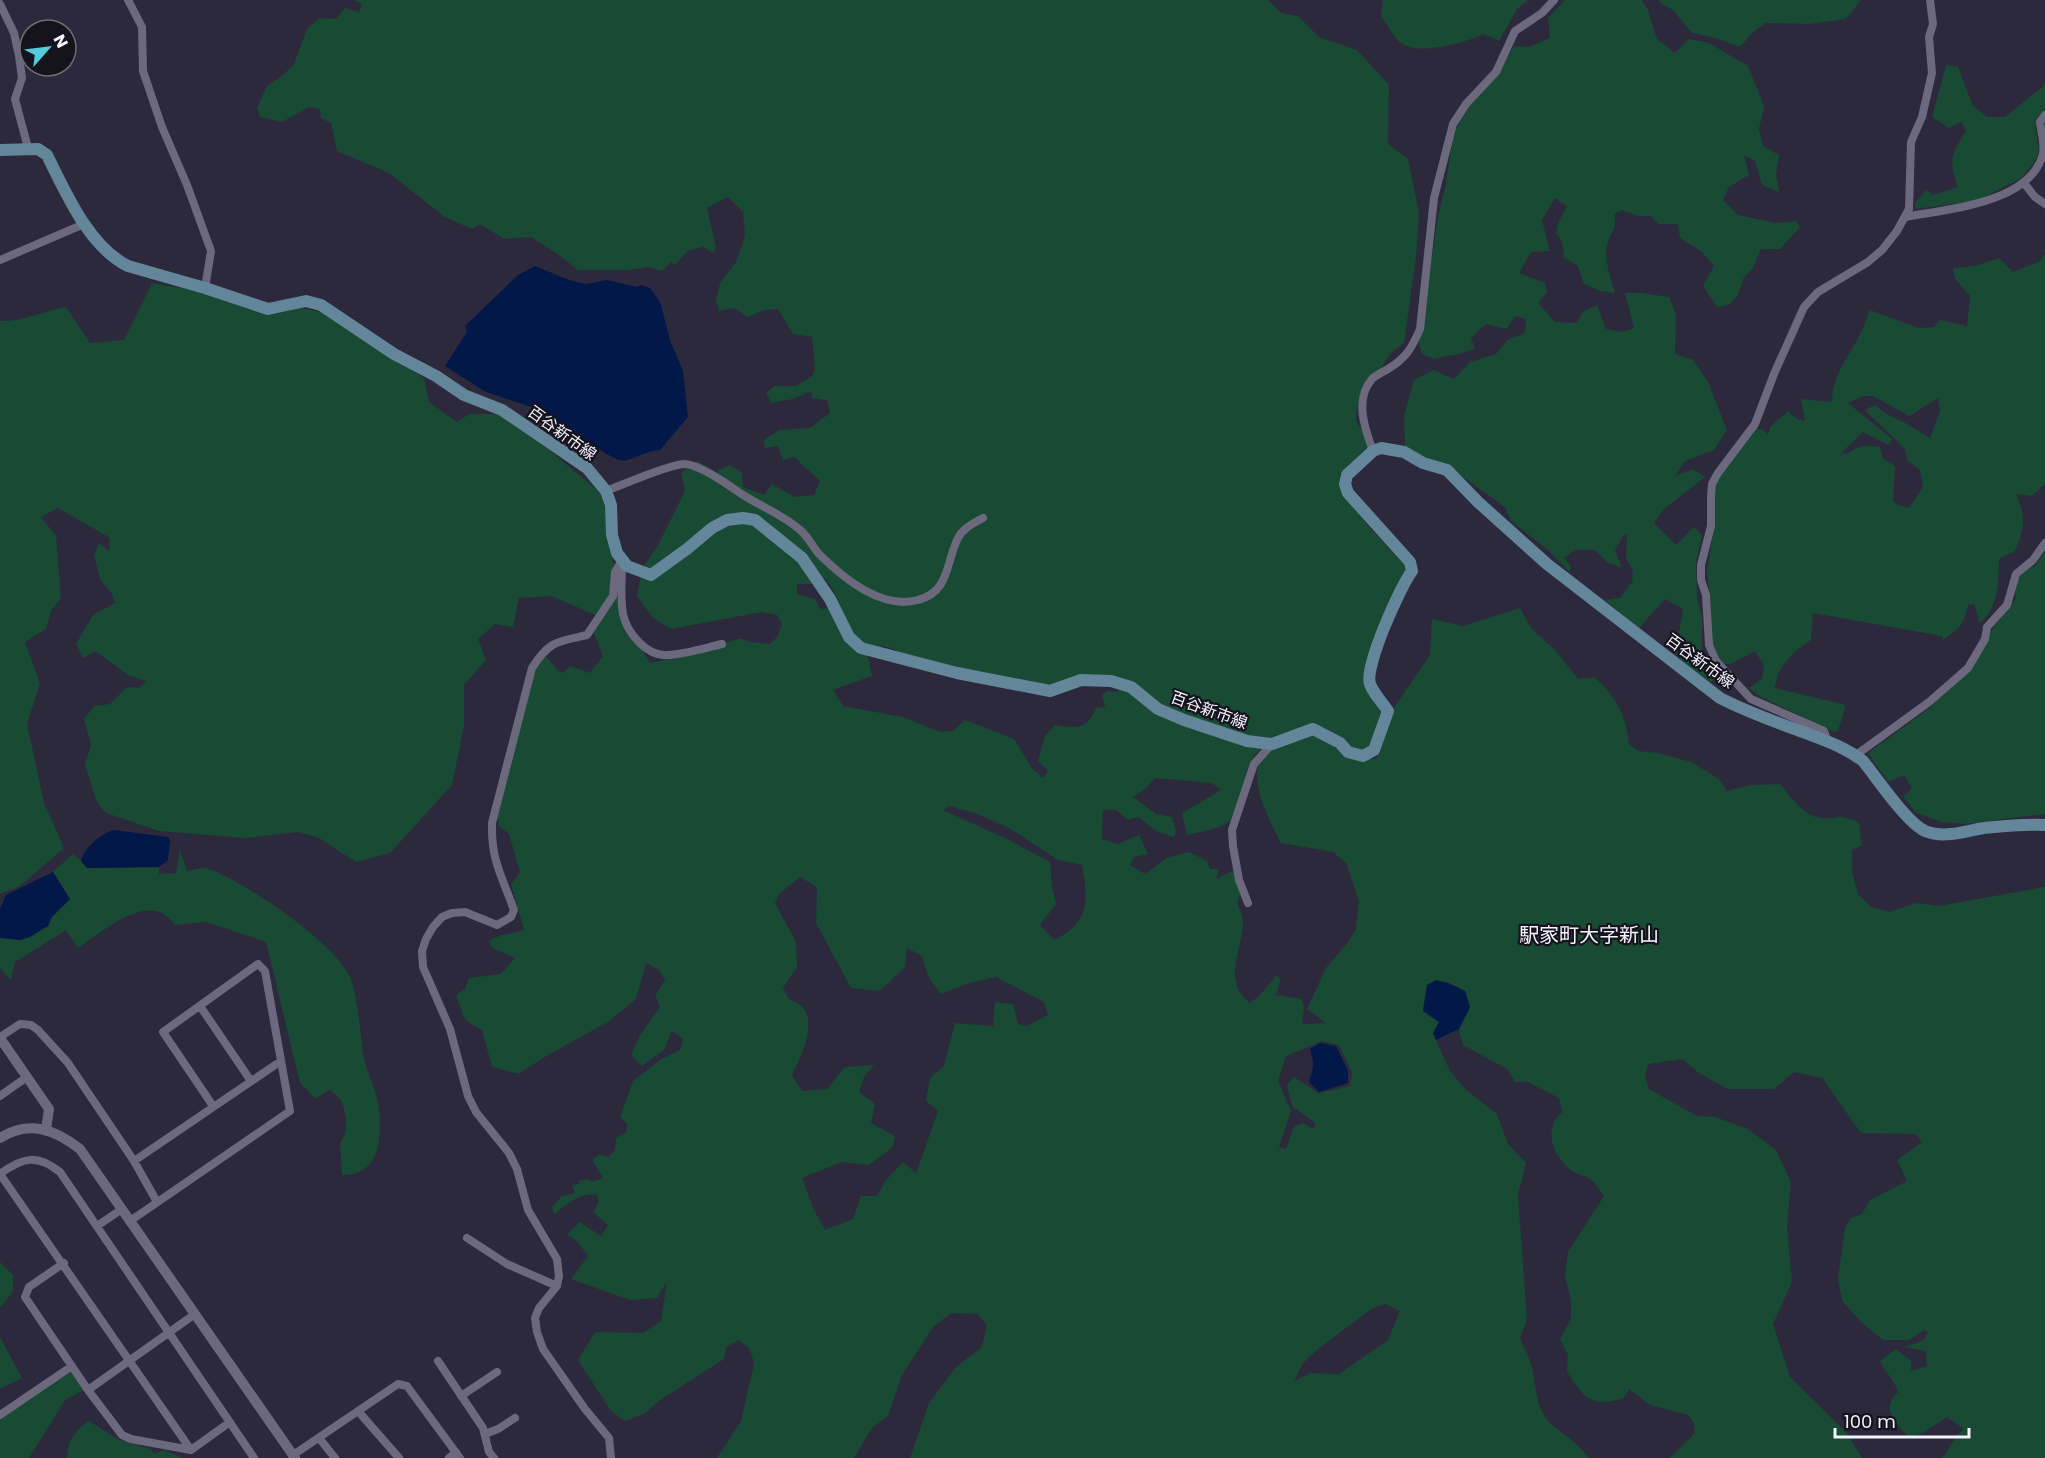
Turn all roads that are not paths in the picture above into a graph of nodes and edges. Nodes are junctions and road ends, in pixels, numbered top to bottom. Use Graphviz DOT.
graph roads {
  1 [pos="128,0"];
  2 [pos="1554,0"];
  3 [pos="1930,0"];
  4 [pos="0,4"];
  5 [pos="2045,116"];
  6 [pos="28,148"];
  7 [pos="0,150"];
  8 [pos="2024,183"];
  9 [pos="2045,204"];
  10 [pos="1905,218"];
  11 [pos="84,224"];
  12 [pos="0,260"];
  13 [pos="205,288"];
  14 [pos="1373,451"];
  15 [pos="606,491"];
  16 [pos="982,518"];
  17 [pos="2045,543"];
  18 [pos="622,560"];
  19 [pos="722,644"];
  20 [pos="1828,742"];
  21 [pos="1272,744"];
  22 [pos="1856,755"];
  23 [pos="2045,825"];
  24 [pos="1248,903"];
  25 [pos="200,1006"];
  26 [pos="0,1037"];
  27 [pos="281,1061"];
  28 [pos="27,1077"];
  29 [pos="251,1081"];
  30 [pos="0,1096"];
  31 [pos="213,1106"];
  32 [pos="46,1129"];
  33 [pos="0,1138"];
  34 [pos="134,1161"];
  35 [pos="0,1174"];
  36 [pos="157,1202"];
  37 [pos="122,1209"];
  38 [pos="130,1221"];
  39 [pos="97,1226"];
  40 [pos="467,1238"];
  41 [pos="64,1263"];
  42 [pos="557,1286"];
  43 [pos="195,1314"];
  44 [pos="169,1332"];
  45 [pos="130,1360"];
  46 [pos="438,1360"];
  47 [pos="72,1366"];
  48 [pos="497,1372"];
  49 [pos="88,1390"];
  50 [pos="461,1396"];
  51 [pos="358,1412"];
  52 [pos="0,1415"];
  53 [pos="515,1418"];
  54 [pos="230,1422"];
  55 [pos="485,1434"];
  56 [pos="318,1438"];
  57 [pos="191,1450"];
  58 [pos="455,1456"];
  59 [pos="294,1457"];
  60 [pos="254,1458"];
  61 [pos="335,1458"];
  62 [pos="399,1458"];
  63 [pos="494,1458"];
  64 [pos="611,1458"];
  1 -- 13 [label="street"];
  2 -- 14 [label="street"];
  3 -- 10 [label="street"];
  4 -- 6 [label="street"];
  5 -- 8 [label="street"];
  6 -- 7 [label="main road"];
  6 -- 11 [label="main road, 百谷新市線"];
  8 -- 9 [label="street"];
  8 -- 10 [label="street"];
  10 -- 20 [label="street"];
  11 -- 12 [label="street"];
  11 -- 13 [label="main road, 百谷新市線"];
  13 -- 15 [label="main road, 百谷新市線"];
  14 -- 20 [label="main road, 百谷新市線"];
  14 -- 21 [label="main road, 百谷新市線"];
  15 -- 16 [label="street"];
  15 -- 18 [label="main road, 百谷新市線"];
  17 -- 22 [label="street"];
  18 -- 19 [label="street"];
  18 -- 21 [label="main road, 百谷新市線"];
  18 -- 42 [label="street"];
  20 -- 22 [label="main road, 百谷新市線"];
  21 -- 24 [label="street"];
  22 -- 23 [label="main road, 百谷新市線"];
  25 -- 27 [label="street"];
  25 -- 29 [label="street"];
  25 -- 31 [label="street"];
  26 -- 28 [label="street"];
  26 -- 34 [label="street"];
  27 -- 29 [label="street"];
  27 -- 36 [label="street"];
  28 -- 30 [label="street"];
  28 -- 32 [label="street"];
  29 -- 31 [label="street"];
  31 -- 34 [label="street"];
  32 -- 33 [label="street"];
  32 -- 37 [label="street"];
  34 -- 36 [label="street"];
  35 -- 39 [label="street"];
  35 -- 41 [label="street"];
  36 -- 38 [label="street"];
  37 -- 38 [label="street"];
  37 -- 39 [label="street"];
  38 -- 43 [label="street"];
  39 -- 44 [label="street"];
  40 -- 42 [label="street"];
  41 -- 45 [label="street"];
  41 -- 47 [label="street"];
  42 -- 64 [label="street"];
  43 -- 44 [label="street"];
  43 -- 59 [label="street"];
  44 -- 45 [label="street"];
  44 -- 54 [label="street"];
  45 -- 49 [label="street"];
  45 -- 57 [label="street"];
  46 -- 50 [label="street"];
  47 -- 49 [label="street"];
  47 -- 52 [label="street"];
  48 -- 50 [label="street"];
  49 -- 57 [label="street"];
  50 -- 55 [label="street"];
  51 -- 56 [label="street"];
  51 -- 58 [label="street"];
  51 -- 62 [label="street"];
  53 -- 55 [label="street"];
  54 -- 57 [label="street"];
  54 -- 60 [label="street"];
  55 -- 63 [label="street"];
  56 -- 59 [label="street"];
  56 -- 61 [label="street"];
}
